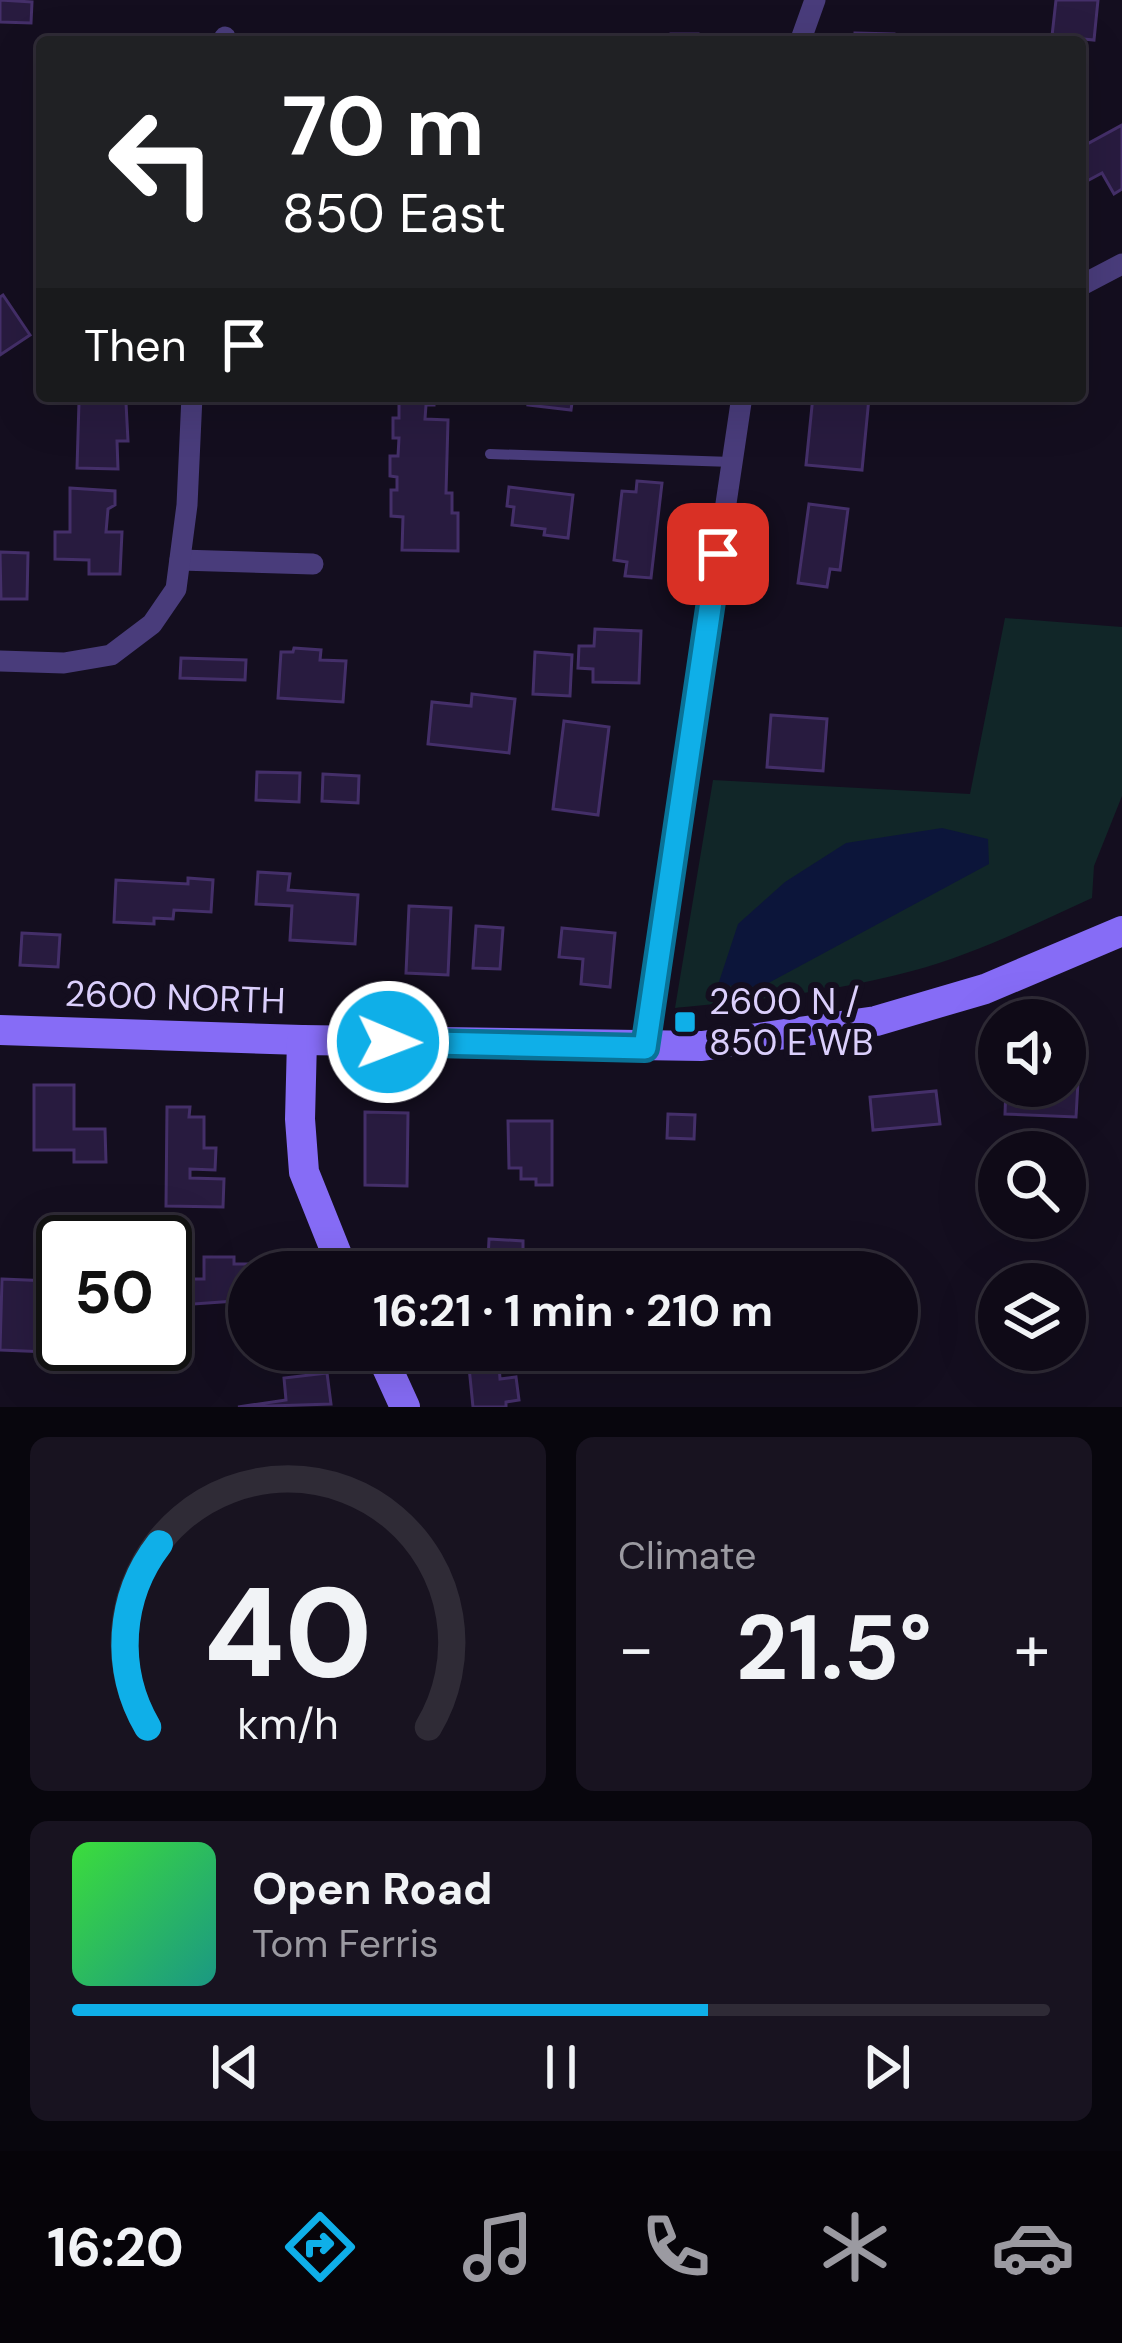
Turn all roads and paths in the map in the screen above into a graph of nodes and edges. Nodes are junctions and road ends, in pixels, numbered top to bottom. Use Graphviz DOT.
graph roads {
  1 [pos="815,0"];
  2 [pos="802,36"];
  3 [pos="1122,264"];
  4 [pos="1086,283"];
  5 [pos="192,402"];
  6 [pos="741,402"];
  7 [pos="490,454"];
  8 [pos="732,462"];
  9 [pos="180,560"];
  10 [pos="314,564"];
  11 [pos="0,661"];
  12 [pos="1122,931"];
  13 [pos="0,1030"];
  14 [pos="302,1040"];
  15 [pos="645,1048"];
  16 [pos="336,1251"];
  17 [pos="389,1371"];
  18 [pos="405,1407"];
  1 -- 2 [label="street"];
  3 -- 4 [label="street"];
  5 -- 9 [label="street"];
  6 -- 8 [label="street"];
  7 -- 8 [label="lane"];
  8 -- 15 [label="street"];
  9 -- 10 [label="street"];
  9 -- 11 [label="street"];
  12 -- 15 [label="main road, 2600 NORTH"];
  13 -- 14 [label="main road, 2600 NORTH"];
  14 -- 15 [label="main road, 2600 NORTH"];
  14 -- 16 [label="main road"];
  17 -- 18 [label="main road"];
}
